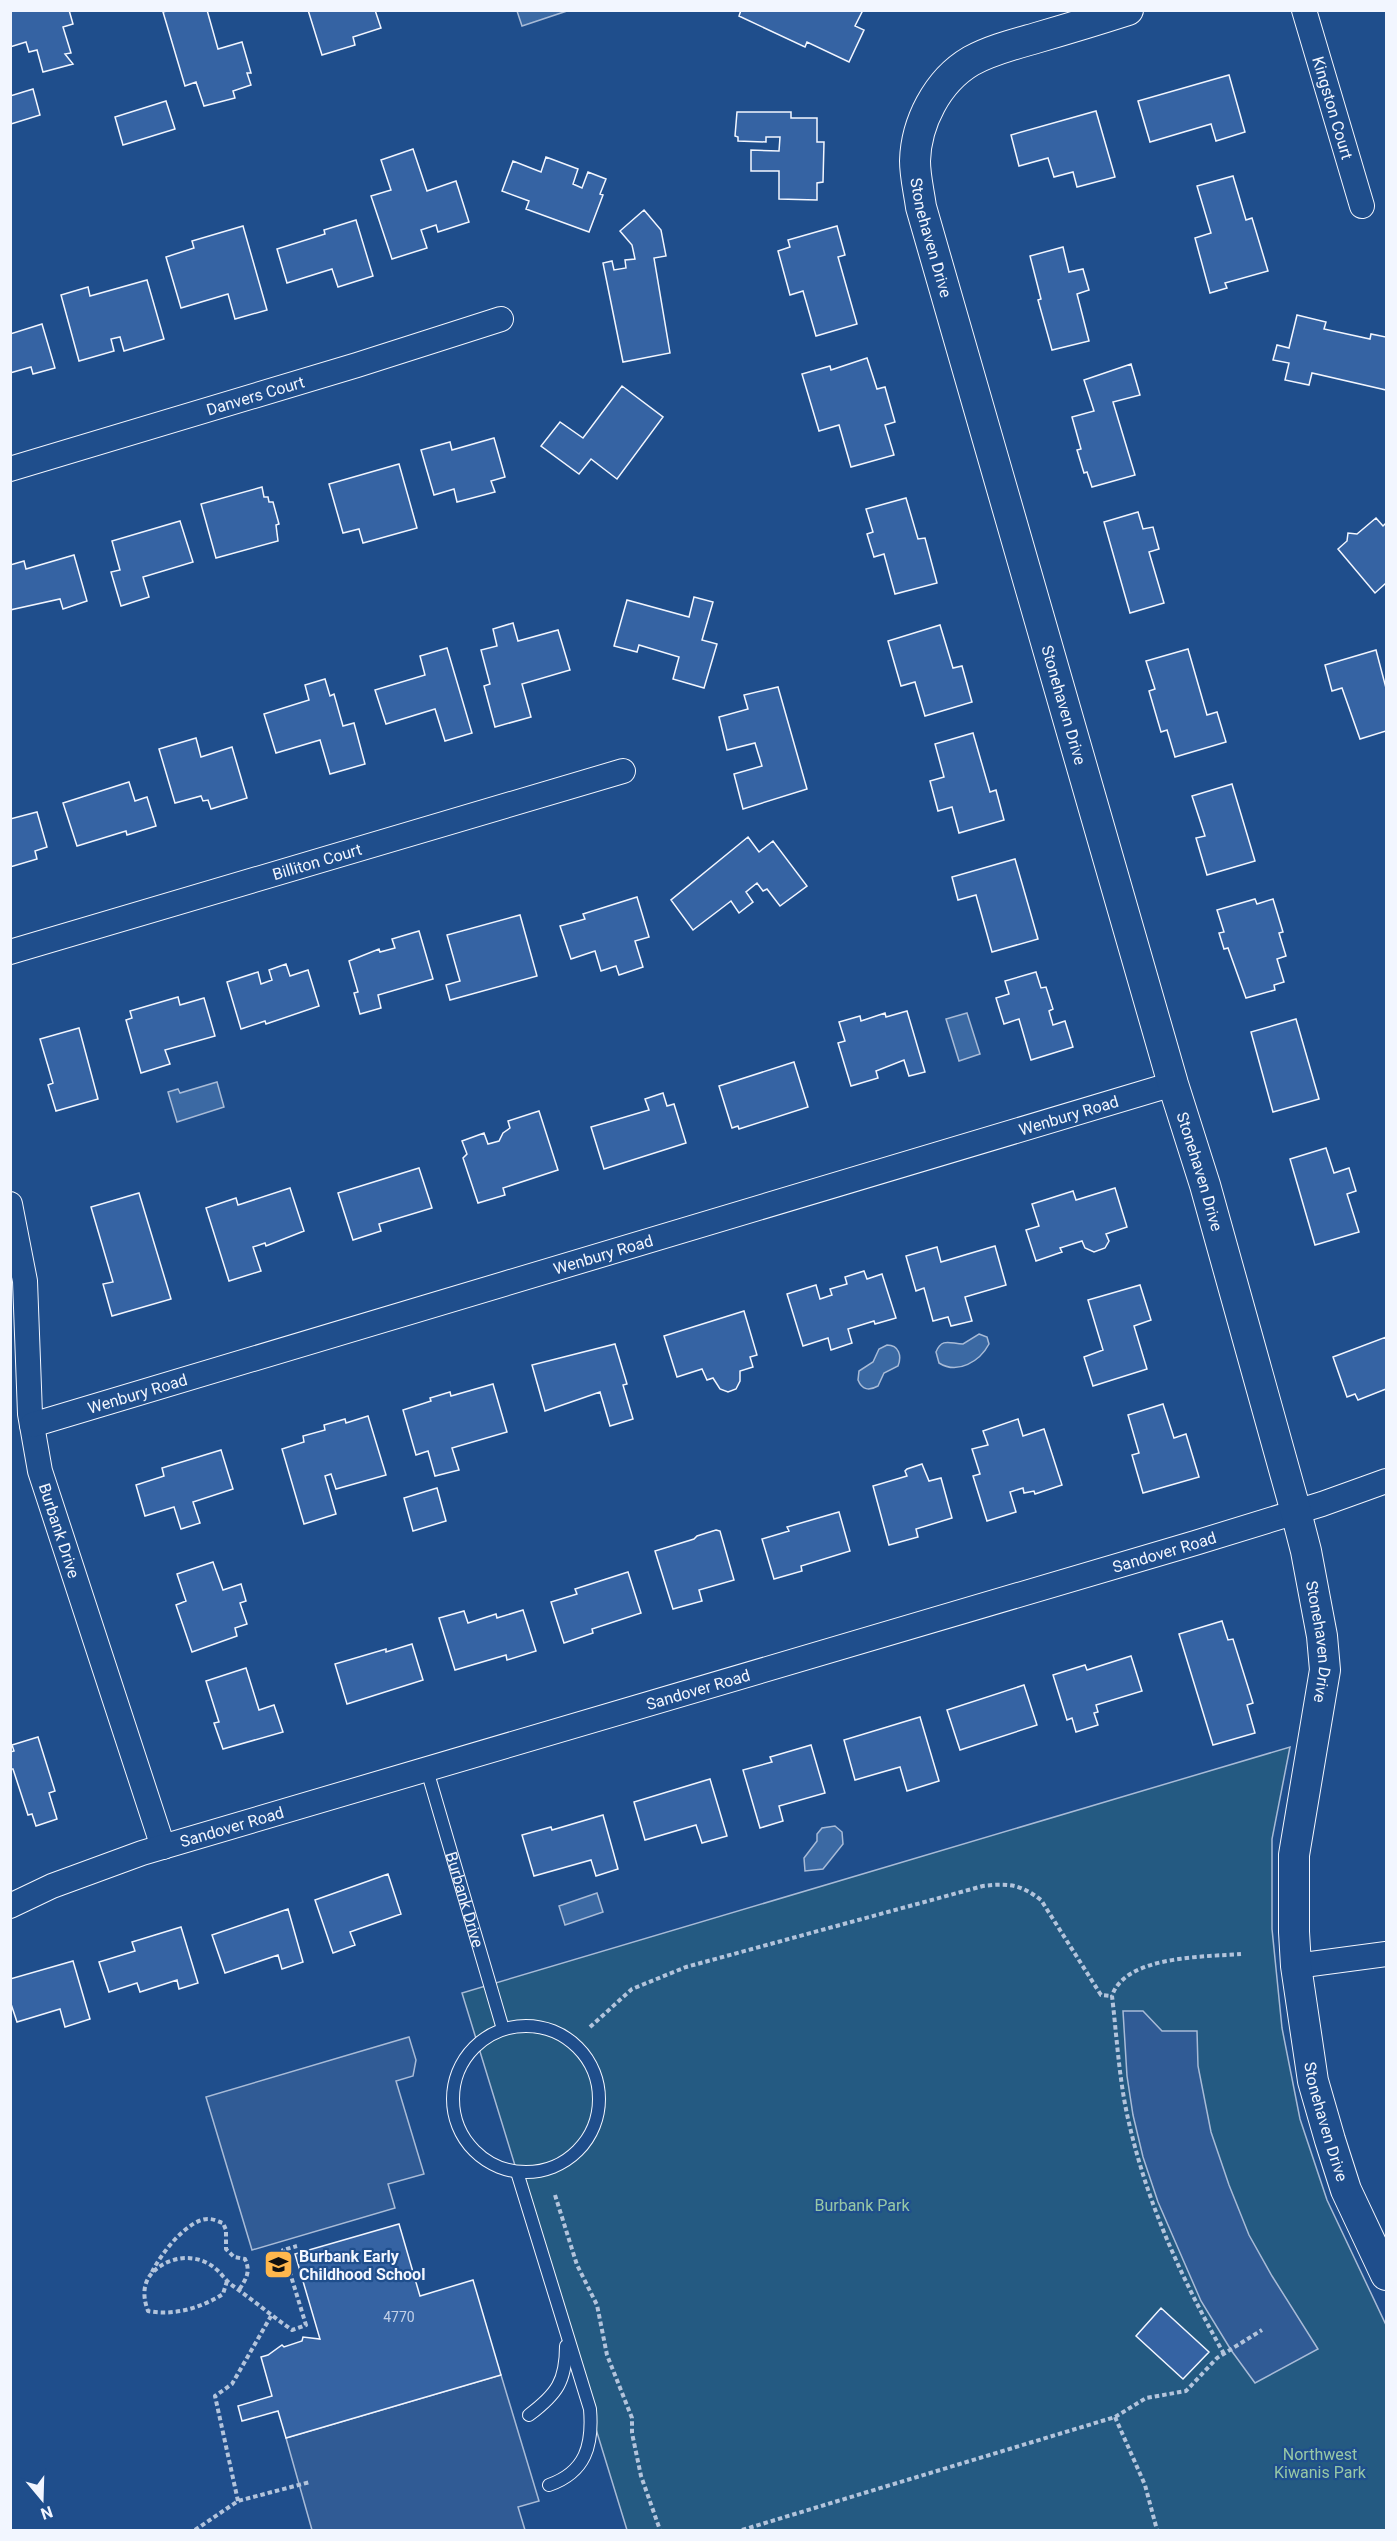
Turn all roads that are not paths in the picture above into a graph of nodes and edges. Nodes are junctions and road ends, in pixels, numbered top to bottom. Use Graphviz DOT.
graph roads {
  1 [pos="1128,10"];
  2 [pos="1304,10"];
  3 [pos="1362,206"];
  4 [pos="501,319"];
  5 [pos="10,469"];
  6 [pos="623,771"];
  7 [pos="10,952"];
  8 [pos="1173,1084"];
  9 [pos="10,1204"];
  10 [pos="32,1425"];
  11 [pos="1386,1481"];
  12 [pos="1296,1512"];
  13 [pos="427,1770"];
  14 [pos="163,1847"];
  15 [pos="10,1906"];
  16 [pos="1386,1954"];
  17 [pos="1296,1966"];
  18 [pos="503,2029"];
  19 [pos="517,2172"];
  20 [pos="1386,2276"];
  21 [pos="565,2326"];
  22 [pos="529,2415"];
  23 [pos="549,2485"];
  1 -- 8 [label="street, Stonehaven Drive"];
  2 -- 3 [label="street, Kingston Court"];
  4 -- 5 [label="street, Danvers Court"];
  6 -- 7 [label="street, Billiton Court"];
  8 -- 10 [label="street, Wenbury Road"];
  8 -- 12 [label="street, Stonehaven Drive"];
  9 -- 10 [label="street, Burbank Drive"];
  10 -- 14 [label="street, Burbank Drive"];
  11 -- 12 [label="street, Sandover Road"];
  12 -- 13 [label="street, Sandover Road"];
  12 -- 17 [label="street, Stonehaven Drive"];
  13 -- 14 [label="street, Sandover Road"];
  13 -- 18 [label="lane, Burbank Drive"];
  14 -- 15 [label="street, Sandover Road"];
  16 -- 17 [label="street"];
  17 -- 20 [label="street, Stonehaven Drive"];
  18 -- 19 [label="lane"];
  18 -- 19 [label="lane"];
  19 -- 21 [label="lane"];
  21 -- 22 [label="lane"];
  21 -- 23 [label="lane"];
}
